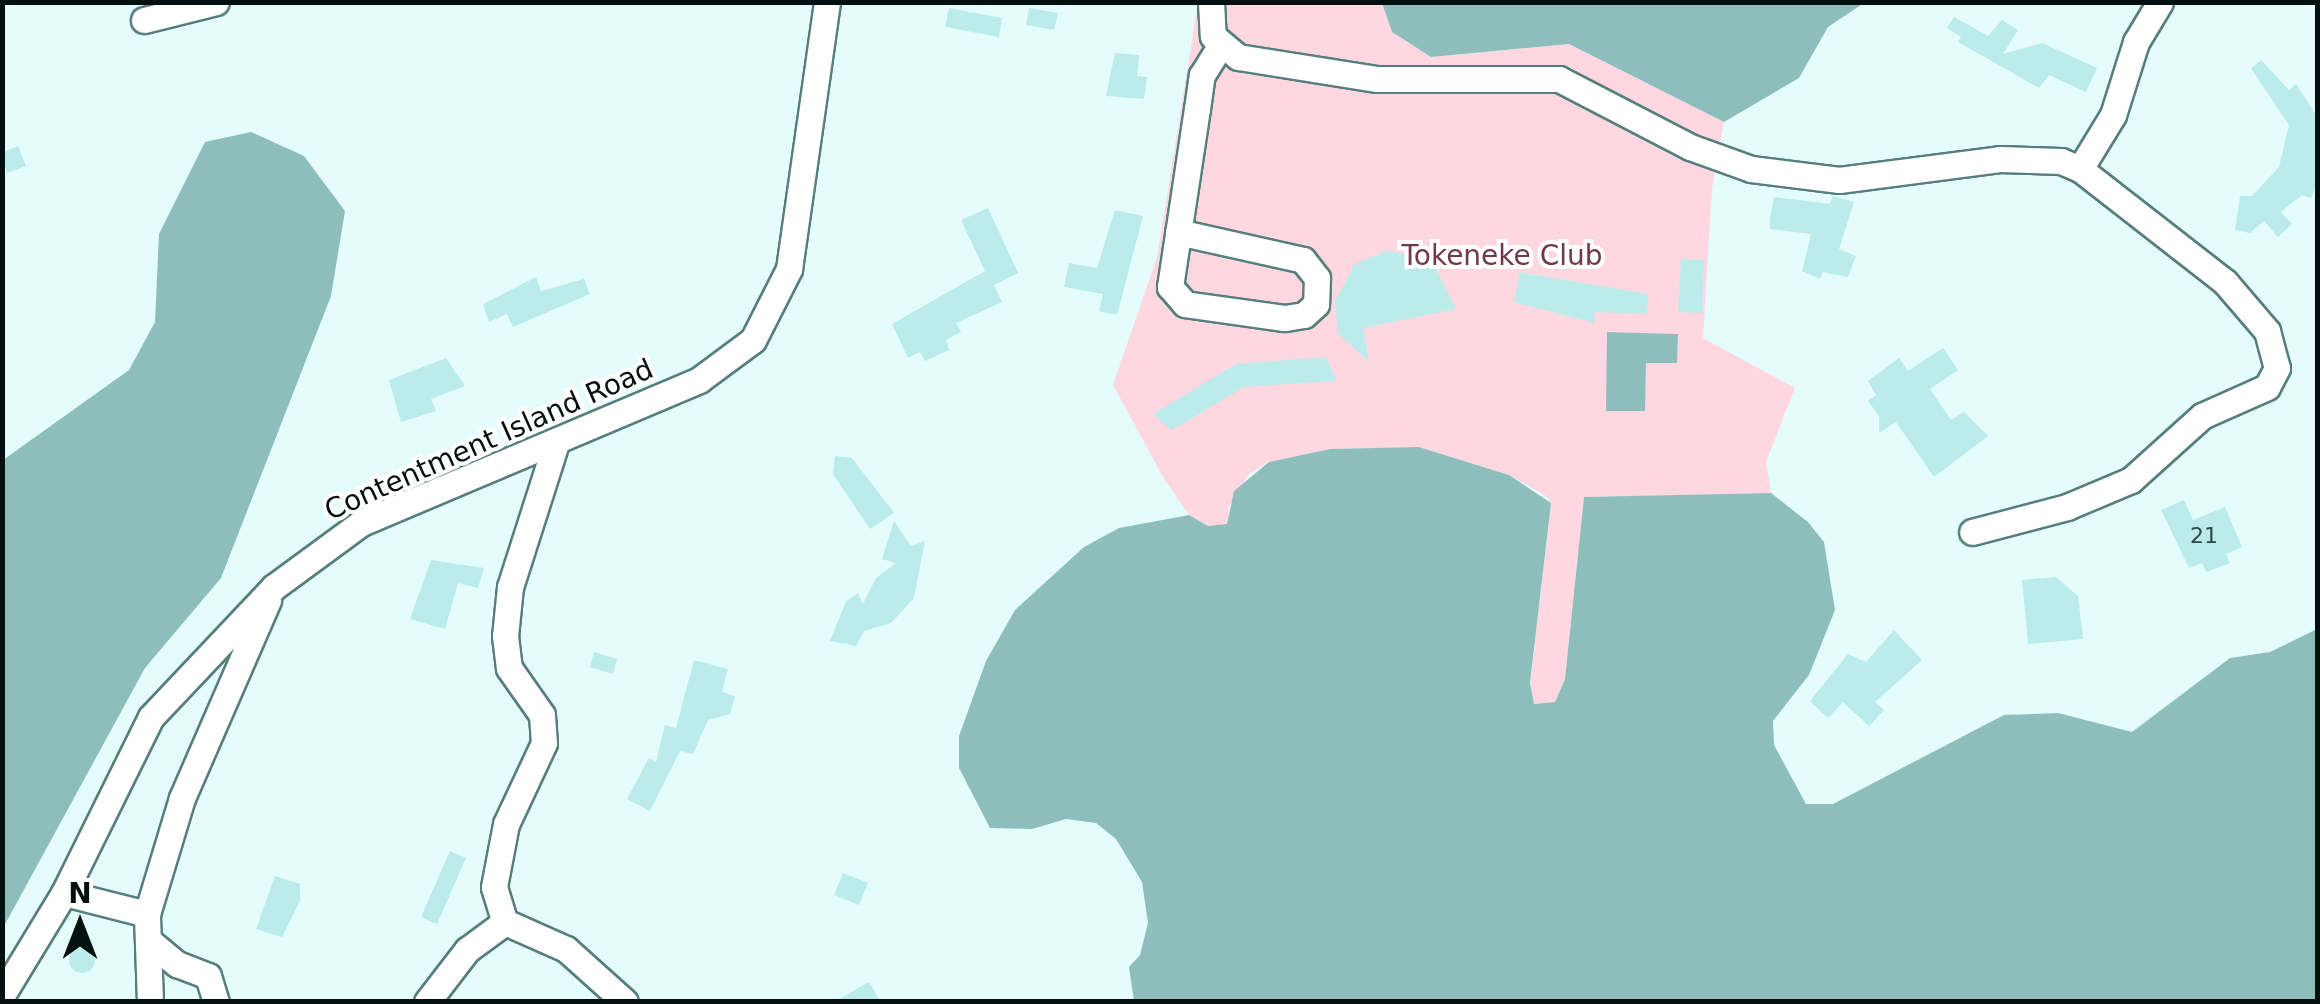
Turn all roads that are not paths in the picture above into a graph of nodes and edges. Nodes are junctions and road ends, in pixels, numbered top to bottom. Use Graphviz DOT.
graph roads {
  1 [pos="216,2"];
  2 [pos="826,2"];
  3 [pos="1212,2"];
  4 [pos="2160,2"];
  5 [pos="144,20"];
  6 [pos="1220,46"];
  7 [pos="2080,168"];
  8 [pos="1178,232"];
  9 [pos="556,443"];
  10 [pos="1972,532"];
  11 [pos="274,586"];
  12 [pos="64,893"];
  13 [pos="505,922"];
  14 [pos="147,927"];
  15 [pos="2,994"];
  16 [pos="150,1002"];
  17 [pos="216,1002"];
  18 [pos="427,1002"];
  19 [pos="625,1002"];
  1 -- 5 [label="street"];
  2 -- 9 [label="street, Contentment Island Road"];
  3 -- 6 [label="street"];
  4 -- 7 [label="street"];
  6 -- 7 [label="street"];
  6 -- 8 [label="street"];
  7 -- 10 [label="street"];
  8 -- 8 [label="street"];
  9 -- 11 [label="street, Contentment Island Road"];
  9 -- 13 [label="street"];
  11 -- 12 [label="street, Contentment Island Road"];
  11 -- 14 [label="street"];
  12 -- 14 [label="street"];
  12 -- 15 [label="street, Contentment Island Road"];
  13 -- 18 [label="street"];
  13 -- 19 [label="street"];
  14 -- 16 [label="street"];
  14 -- 17 [label="street"];
}
